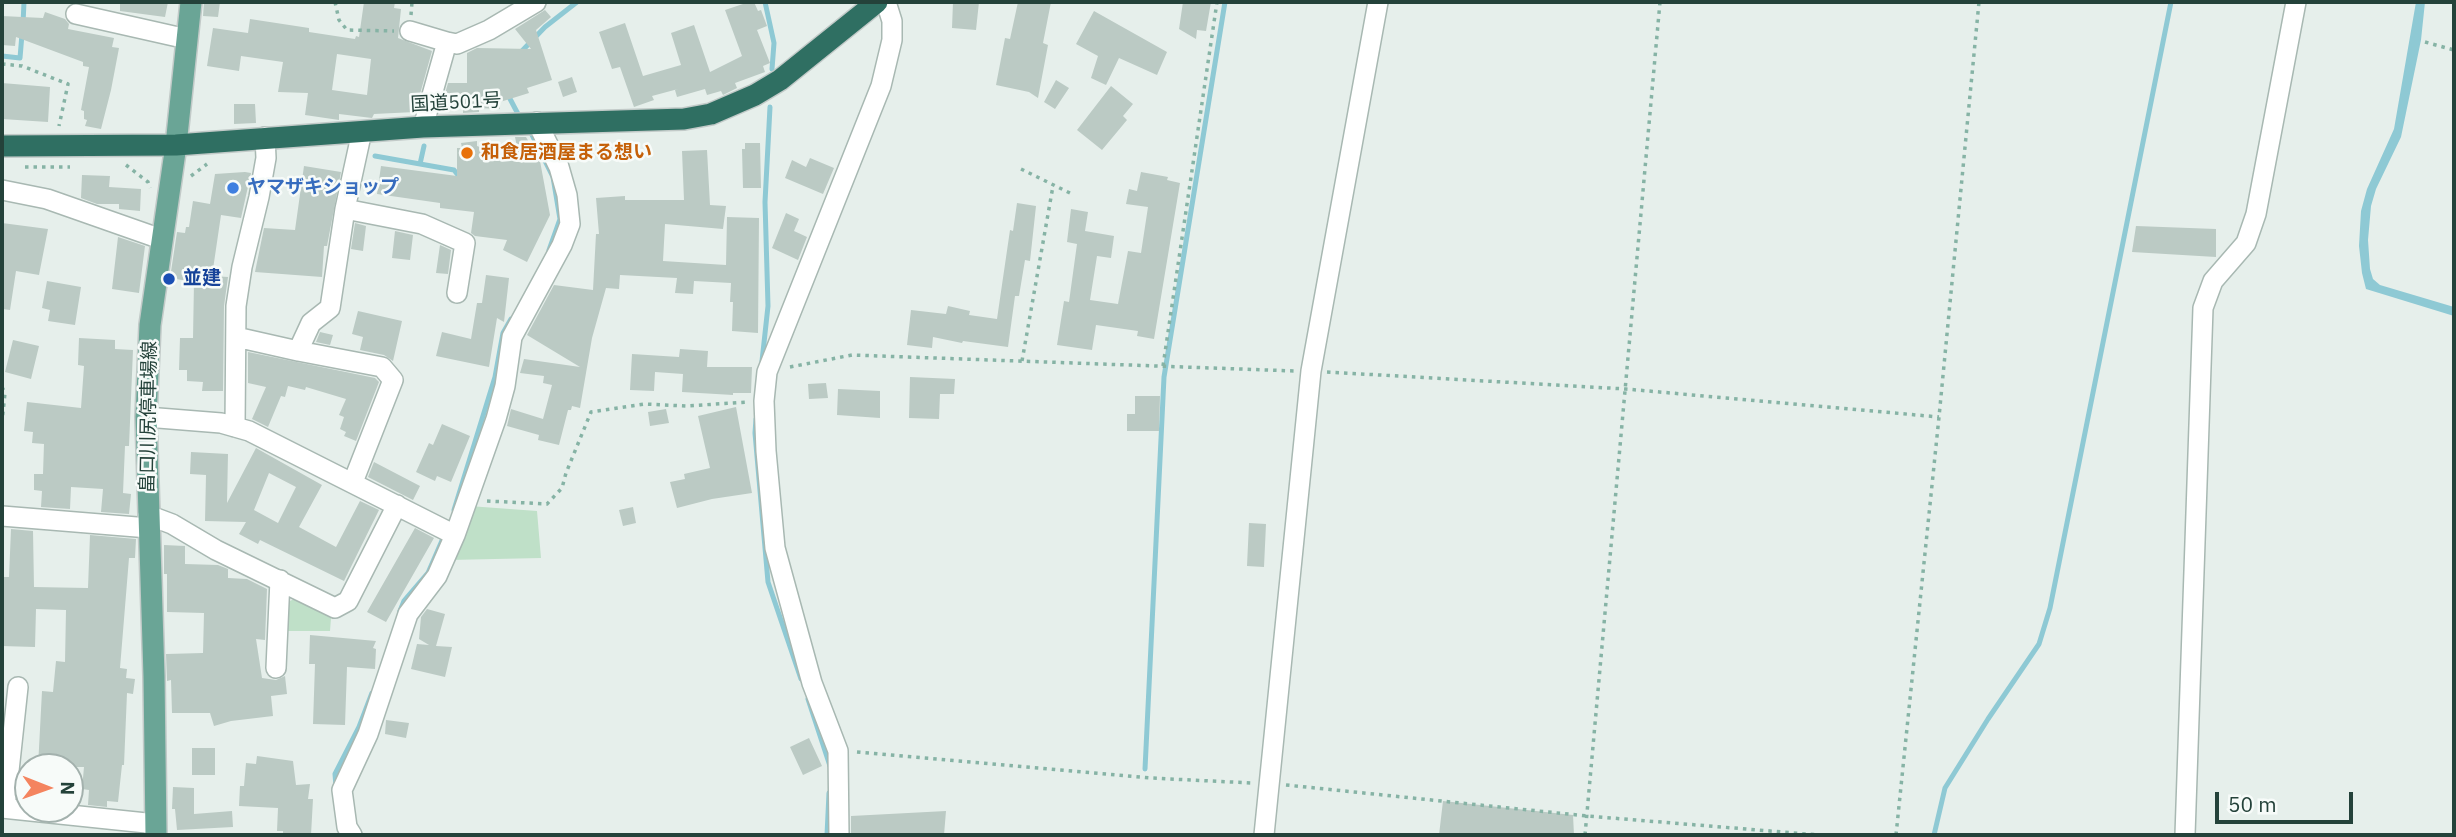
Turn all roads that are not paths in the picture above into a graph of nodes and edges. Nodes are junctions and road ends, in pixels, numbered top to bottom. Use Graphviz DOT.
graph roads {
  1 [pos="191,2"];
  2 [pos="535,2"];
  3 [pos="877,2"];
  4 [pos="886,2"];
  5 [pos="1378,2"];
  6 [pos="2296,2"];
  7 [pos="76,14"];
  8 [pos="410,31"];
  9 [pos="187,39"];
  10 [pos="447,42"];
  11 [pos="537,122"];
  12 [pos="423,128"];
  13 [pos="362,131"];
  14 [pos="265,137"];
  15 [pos="176,145"];
  16 [pos="2,146"];
  17 [pos="2,190"];
  18 [pos="345,209"];
  19 [pos="161,239"];
  20 [pos="457,293"];
  21 [pos="236,337"];
  22 [pos="298,351"];
  23 [pos="146,417"];
  24 [pos="235,427"];
  25 [pos="353,482"];
  26 [pos="397,505"];
  27 [pos="2,516"];
  28 [pos="148,522"];
  29 [pos="448,531"];
  30 [pos="280,580"];
  31 [pos="276,668"];
  32 [pos="18,687"];
  33 [pos="3,808"];
  34 [pos="156,830"];
  35 [pos="352,835"];
  36 [pos="839,835"];
  37 [pos="1264,835"];
  38 [pos="2185,835"];
  1 -- 9 [label="main road, 畠口川尻停車場線"];
  2 -- 10 [label="street"];
  3 -- 11 [label="highway, 国道501号"];
  4 -- 36 [label="street"];
  5 -- 37 [label="street"];
  6 -- 38 [label="street"];
  7 -- 9 [label="street"];
  8 -- 10 [label="street"];
  9 -- 15 [label="main road, 畠口川尻停車場線"];
  10 -- 12 [label="street"];
  11 -- 12 [label="highway, 国道501号"];
  11 -- 29 [label="street"];
  12 -- 13 [label="highway, 国道501号"];
  13 -- 14 [label="highway, 国道501号"];
  13 -- 18 [label="street"];
  14 -- 15 [label="highway, 国道501号"];
  14 -- 21 [label="street"];
  15 -- 16 [label="highway, 国道501号"];
  15 -- 19 [label="main road, 畠口川尻停車場線"];
  17 -- 19 [label="street"];
  18 -- 20 [label="street"];
  18 -- 22 [label="street"];
  19 -- 23 [label="main road, 畠口川尻停車場線"];
  21 -- 22 [label="street"];
  21 -- 24 [label="street"];
  22 -- 25 [label="street"];
  23 -- 24 [label="street"];
  23 -- 28 [label="main road, 畠口川尻停車場線"];
  24 -- 25 [label="street"];
  25 -- 26 [label="street"];
  26 -- 29 [label="street"];
  26 -- 30 [label="street"];
  27 -- 28 [label="street"];
  28 -- 30 [label="street"];
  28 -- 34 [label="main road, 畠口川尻停車場線"];
  29 -- 35 [label="street"];
  30 -- 31 [label="street"];
  32 -- 33 [label="street"];
  33 -- 34 [label="street"];
}
